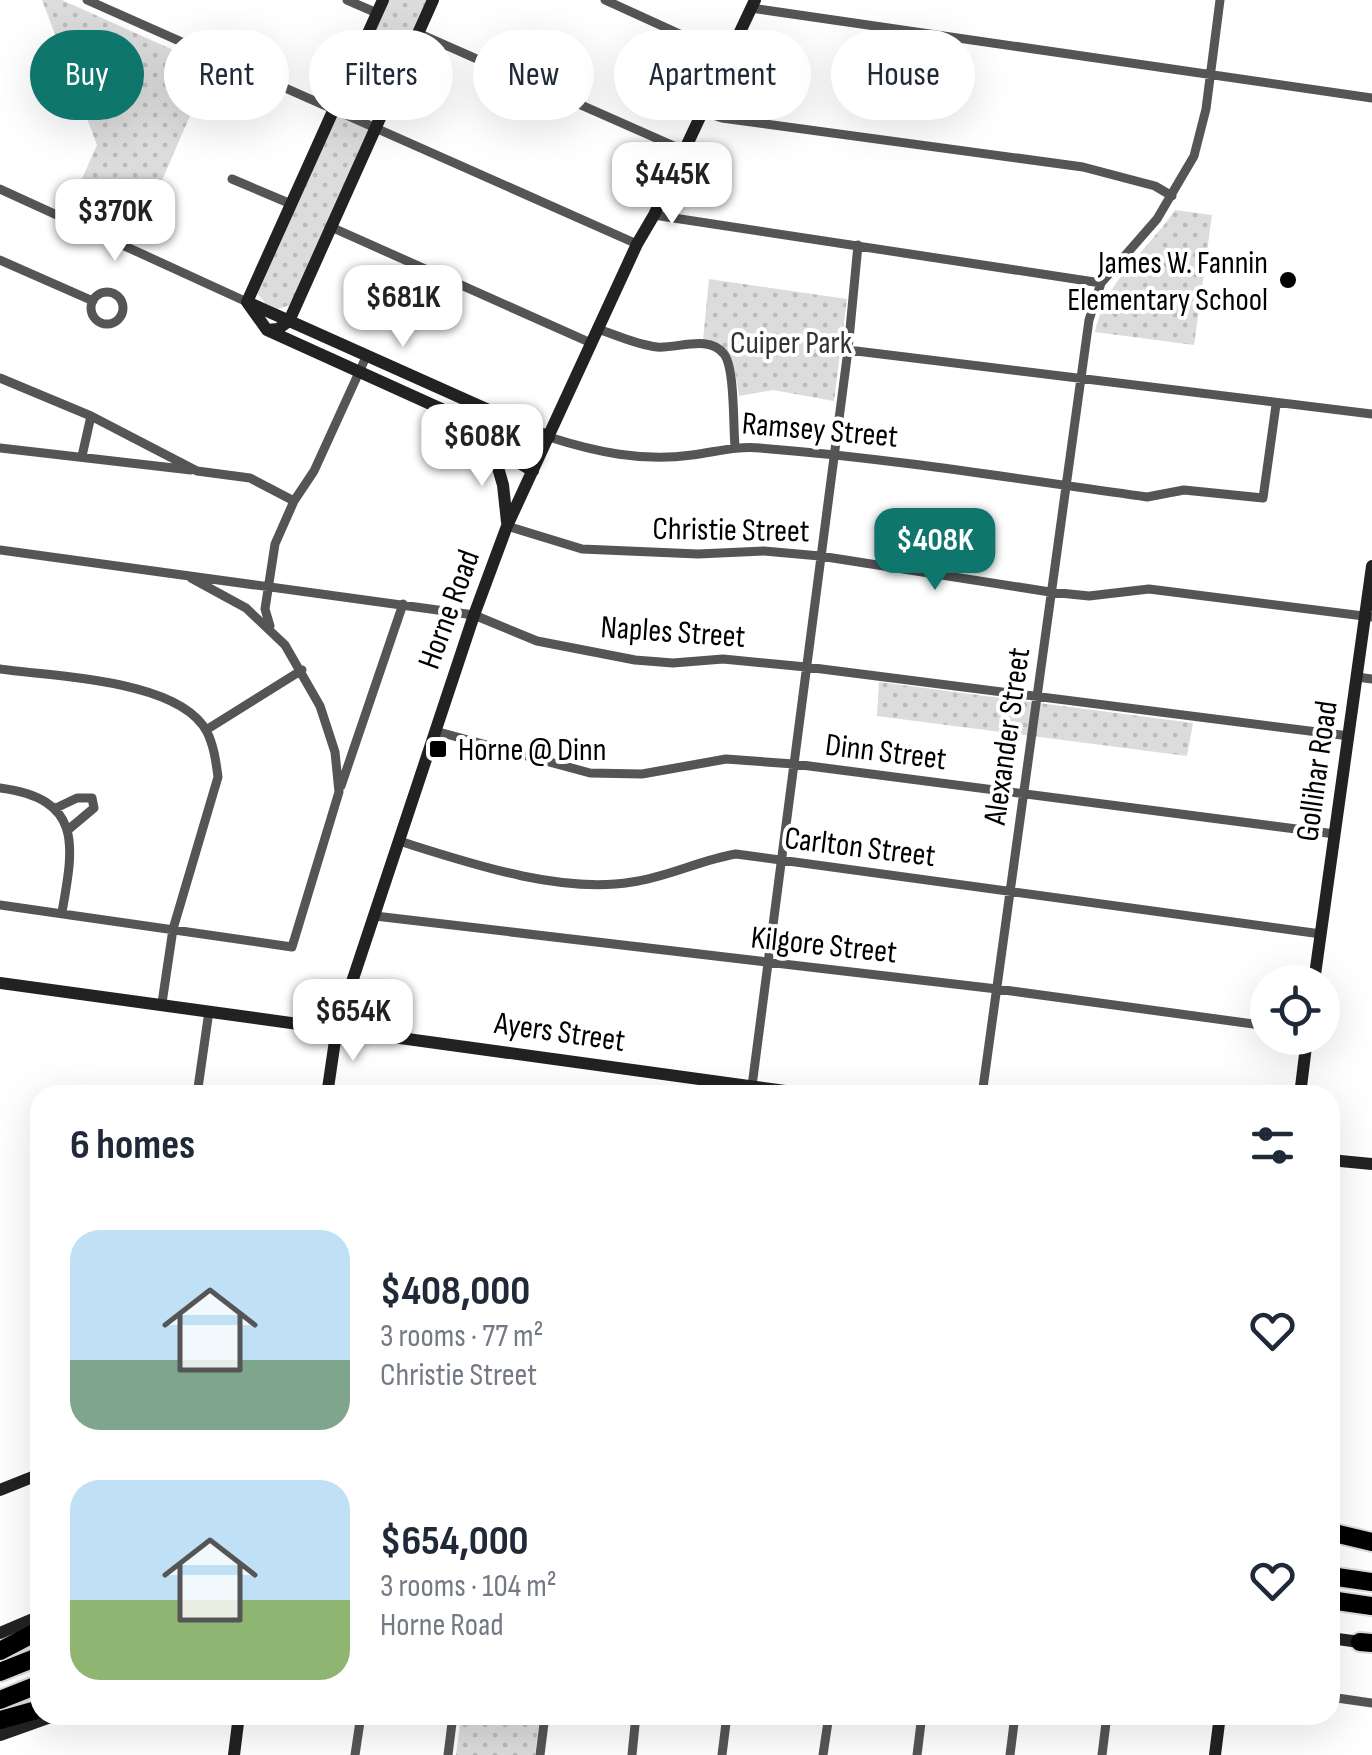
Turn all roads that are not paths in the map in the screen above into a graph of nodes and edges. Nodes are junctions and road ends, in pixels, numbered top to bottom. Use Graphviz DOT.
graph roads {
  1 [pos="87,0"];
  2 [pos="347,0"];
  3 [pos="433,0"];
  4 [pos="605,0"];
  5 [pos="1220,0"];
  6 [pos="753,4"];
  7 [pos="380,7"];
  8 [pos="370,30"];
  9 [pos="420,30"];
  10 [pos="671,30"];
  11 [pos="740,30"];
  12 [pos="453,49"];
  13 [pos="1210,77"];
  14 [pos="1372,98"];
  15 [pos="309,99"];
  16 [pos="329,120"];
  17 [pos="354,120"];
  18 [pos="379,120"];
  19 [pos="697,120"];
  20 [pos="737,120"];
  21 [pos="374,130"];
  22 [pos="683,150"];
  23 [pos="232,180"];
  24 [pos="0,189"];
  25 [pos="1172,196"];
  26 [pos="291,204"];
  27 [pos="654,216"];
  28 [pos="331,227"];
  29 [pos="637,244"];
  30 [pos="858,245"];
  31 [pos="0,260"];
  32 [pos="1101,283"];
  33 [pos="93,302"];
  34 [pos="246,302"];
  35 [pos="289,320"];
  36 [pos="598,328"];
  37 [pos="267,330"];
  38 [pos="591,343"];
  39 [pos="848,350"];
  40 [pos="366,357"];
  41 [pos="359,372"];
  42 [pos="0,378"];
  43 [pos="1078,380"];
  44 [pos="1276,405"];
  45 [pos="1372,414"];
  46 [pos="90,416"];
  47 [pos="549,437"];
  48 [pos="735,446"];
  49 [pos="492,447"];
  50 [pos="0,448"];
  51 [pos="834,454"];
  52 [pos="82,456"];
  53 [pos="197,471"];
  54 [pos="533,472"];
  55 [pos="1064,486"];
  56 [pos="294,500"];
  57 [pos="508,526"];
  58 [pos="0,550"];
  59 [pos="820,556"];
  60 [pos="1372,566"];
  61 [pos="186,575"];
  62 [pos="267,584"];
  63 [pos="1050,592"];
  64 [pos="403,604"];
  65 [pos="474,615"];
  66 [pos="1369,616"];
  67 [pos="270,629"];
  68 [pos="806,667"];
  69 [pos="0,669"];
  70 [pos="302,670"];
  71 [pos="1357,676"];
  72 [pos="1372,679"];
  73 [pos="1036,697"];
  74 [pos="206,730"];
  75 [pos="435,731"];
  76 [pos="1348,736"];
  77 [pos="794,764"];
  78 [pos="0,788"];
  79 [pos="338,792"];
  80 [pos="1022,794"];
  81 [pos="56,808"];
  82 [pos="69,829"];
  83 [pos="1335,834"];
  84 [pos="399,842"];
  85 [pos="781,862"];
  86 [pos="1011,890"];
  87 [pos="0,905"];
  88 [pos="62,912"];
  89 [pos="375,916"];
  90 [pos="173,929"];
  91 [pos="1321,934"];
  92 [pos="766,963"];
  93 [pos="1316,965"];
  94 [pos="0,983"];
  95 [pos="996,989"];
  96 [pos="162,1003"];
  97 [pos="209,1011"];
  98 [pos="1250,1024"];
  99 [pos="338,1028"];
  100 [pos="1305,1055"];
  101 [pos="198,1085"];
  102 [pos="329,1085"];
  103 [pos="745,1085"];
  104 [pos="752,1085"];
  105 [pos="983,1085"];
  106 [pos="1301,1085"];
  107 [pos="1340,1161"];
  108 [pos="1372,1164"];
  109 [pos="30,1478"];
  110 [pos="0,1490"];
  111 [pos="1340,1534"];
  112 [pos="1372,1541"];
  113 [pos="1340,1577"];
  114 [pos="1372,1582"];
  115 [pos="1340,1601"];
  116 [pos="1372,1606"];
  117 [pos="30,1620"];
  118 [pos="0,1633"];
  119 [pos="30,1635"];
  120 [pos="1340,1639"];
  121 [pos="1368,1643"];
  122 [pos="0,1651"];
  123 [pos="30,1660"];
  124 [pos="0,1672"];
  125 [pos="30,1688"];
  126 [pos="1340,1698"];
  127 [pos="0,1700"];
  128 [pos="1372,1703"];
  129 [pos="30,1712"];
  130 [pos="0,1720"];
  131 [pos="30,1724"];
  132 [pos="238,1725"];
  133 [pos="360,1725"];
  134 [pos="452,1725"];
  135 [pos="544,1725"];
  136 [pos="635,1725"];
  137 [pos="726,1725"];
  138 [pos="828,1725"];
  139 [pos="921,1725"];
  140 [pos="1014,1725"];
  141 [pos="1106,1725"];
  142 [pos="1219,1725"];
  143 [pos="0,1735"];
  144 [pos="234,1755"];
  145 [pos="355,1755"];
  146 [pos="448,1755"];
  147 [pos="540,1755"];
  148 [pos="632,1755"];
  149 [pos="722,1755"];
  150 [pos="824,1755"];
  151 [pos="917,1755"];
  152 [pos="1010,1755"];
  153 [pos="1102,1755"];
  154 [pos="1215,1755"];
  1 -- 15 [label="street"];
  2 -- 7 [label="street"];
  3 -- 9 [label="main road"];
  4 -- 10 [label="street"];
  5 -- 13 [label="street, Alexander Street"];
  6 -- 11 [label="main road, Horne Road"];
  6 -- 13 [label="street"];
  7 -- 8 [label="main road"];
  12 -- 22 [label="street"];
  13 -- 14 [label="street"];
  13 -- 25 [label="street, Alexander Street"];
  16 -- 26 [label="main road"];
  17 -- 21 [label="street"];
  18 -- 21 [label="main road"];
  19 -- 22 [label="main road, Horne Road"];
  20 -- 25 [label="street"];
  21 -- 28 [label="main road"];
  21 -- 29 [label="street"];
  22 -- 27 [label="main road, Horne Road"];
  23 -- 26 [label="street"];
  24 -- 34 [label="street, Ramsey Street"];
  25 -- 32 [label="street, Alexander Street"];
  26 -- 34 [label="main road"];
  27 -- 29 [label="main road, Horne Road"];
  27 -- 30 [label="street"];
  28 -- 35 [label="main road"];
  28 -- 38 [label="street"];
  29 -- 36 [label="main road, Horne Road"];
  30 -- 32 [label="street"];
  30 -- 39 [label="street"];
  31 -- 33 [label="street"];
  32 -- 43 [label="street, Alexander Street"];
  34 -- 35 [label="main road, Ramsey Street"];
  34 -- 37 [label="main road, Ramsey Street"];
  35 -- 37 [label="main road"];
  35 -- 40 [label="main road, Ramsey Street"];
  36 -- 38 [label="main road, Horne Road"];
  36 -- 48 [label="street"];
  37 -- 41 [label="main road, Ramsey Street"];
  38 -- 47 [label="main road, Horne Road"];
  39 -- 43 [label="street"];
  39 -- 51 [label="street"];
  40 -- 41 [label="street"];
  40 -- 47 [label="main road, Ramsey Street"];
  41 -- 49 [label="main road, Ramsey Street"];
  41 -- 56 [label="street"];
  42 -- 46 [label="street"];
  43 -- 44 [label="street"];
  43 -- 55 [label="street, Alexander Street"];
  44 -- 45 [label="street"];
  44 -- 55 [label="street, Ramsey Street"];
  46 -- 52 [label="street"];
  46 -- 53 [label="street"];
  47 -- 48 [label="street, Ramsey Street"];
  47 -- 54 [label="main road, Horne Road"];
  48 -- 51 [label="street, Ramsey Street"];
  49 -- 54 [label="main road, Ramsey Street"];
  49 -- 57 [label="main road"];
  50 -- 52 [label="street"];
  51 -- 55 [label="street, Ramsey Street"];
  51 -- 59 [label="street"];
  52 -- 53 [label="street"];
  53 -- 56 [label="street"];
  54 -- 57 [label="main road, Horne Road"];
  55 -- 63 [label="street, Alexander Street"];
  56 -- 62 [label="street"];
  57 -- 59 [label="street, Christie Street"];
  57 -- 65 [label="main road, Horne Road"];
  58 -- 61 [label="street, Naples Street"];
  59 -- 63 [label="street, Christie Street"];
  59 -- 68 [label="street"];
  60 -- 66 [label="main road, Gollihar Road"];
  61 -- 62 [label="street, Naples Street"];
  61 -- 67 [label="street"];
  62 -- 64 [label="street, Naples Street"];
  62 -- 67 [label="street"];
  63 -- 66 [label="street, Christie Street"];
  63 -- 73 [label="street, Alexander Street"];
  64 -- 65 [label="street, Naples Street"];
  64 -- 79 [label="street"];
  65 -- 68 [label="street, Naples Street"];
  65 -- 75 [label="main road, Horne Road"];
  66 -- 71 [label="main road, Gollihar Road"];
  67 -- 70 [label="street"];
  68 -- 73 [label="street, Naples Street"];
  68 -- 77 [label="street"];
  69 -- 74 [label="street"];
  70 -- 74 [label="street"];
  70 -- 79 [label="street"];
  71 -- 72 [label="street"];
  71 -- 76 [label="main road, Gollihar Road"];
  73 -- 76 [label="street, Naples Street"];
  73 -- 80 [label="street, Alexander Street"];
  74 -- 90 [label="street"];
  75 -- 77 [label="street, Dinn Street"];
  75 -- 84 [label="main road, Horne Road"];
  76 -- 83 [label="main road, Gollihar Road"];
  77 -- 80 [label="street, Dinn Street"];
  77 -- 85 [label="street"];
  78 -- 81 [label="street"];
  79 -- 90 [label="street"];
  80 -- 83 [label="street, Dinn Street"];
  80 -- 86 [label="street, Alexander Street"];
  81 -- 82 [label="street"];
  81 -- 82 [label="street"];
  82 -- 88 [label="street"];
  83 -- 91 [label="main road, Gollihar Road"];
  84 -- 85 [label="street, Carlton Street"];
  84 -- 89 [label="main road, Horne Road"];
  85 -- 86 [label="street, Carlton Street"];
  85 -- 92 [label="street"];
  86 -- 91 [label="street, Carlton Street"];
  86 -- 95 [label="street, Alexander Street"];
  87 -- 88 [label="street"];
  88 -- 90 [label="street"];
  89 -- 92 [label="street, Kilgore Street"];
  89 -- 99 [label="main road, Horne Road"];
  90 -- 96 [label="street"];
  91 -- 93 [label="main road, Gollihar Road"];
  92 -- 95 [label="street, Kilgore Street"];
  92 -- 104 [label="street"];
  94 -- 96 [label="main road, Ayers Street"];
  95 -- 98 [label="street, Kilgore Street"];
  95 -- 105 [label="street, Alexander Street"];
  96 -- 97 [label="main road, Ayers Street"];
  97 -- 99 [label="main road, Ayers Street"];
  97 -- 101 [label="street"];
  99 -- 102 [label="main road, Horne Road"];
  99 -- 103 [label="main road, Ayers Street"];
  100 -- 106 [label="main road"];
  107 -- 108 [label="main road"];
  109 -- 110 [label="main road"];
  111 -- 112 [label="highway"];
  113 -- 114 [label="highway"];
  115 -- 116 [label="highway"];
  117 -- 118 [label="main road"];
  119 -- 122 [label="highway"];
  120 -- 121 [label="main road"];
  123 -- 124 [label="highway"];
  125 -- 127 [label="highway"];
  126 -- 128 [label="street"];
  129 -- 130 [label="highway"];
  131 -- 143 [label="main road"];
  132 -- 144 [label="main road"];
  133 -- 145 [label="street"];
  134 -- 146 [label="street"];
  135 -- 147 [label="street"];
  136 -- 148 [label="street"];
  137 -- 149 [label="street"];
  138 -- 150 [label="street"];
  139 -- 151 [label="street"];
  140 -- 152 [label="street"];
  141 -- 153 [label="street"];
  142 -- 154 [label="main road"];
}
